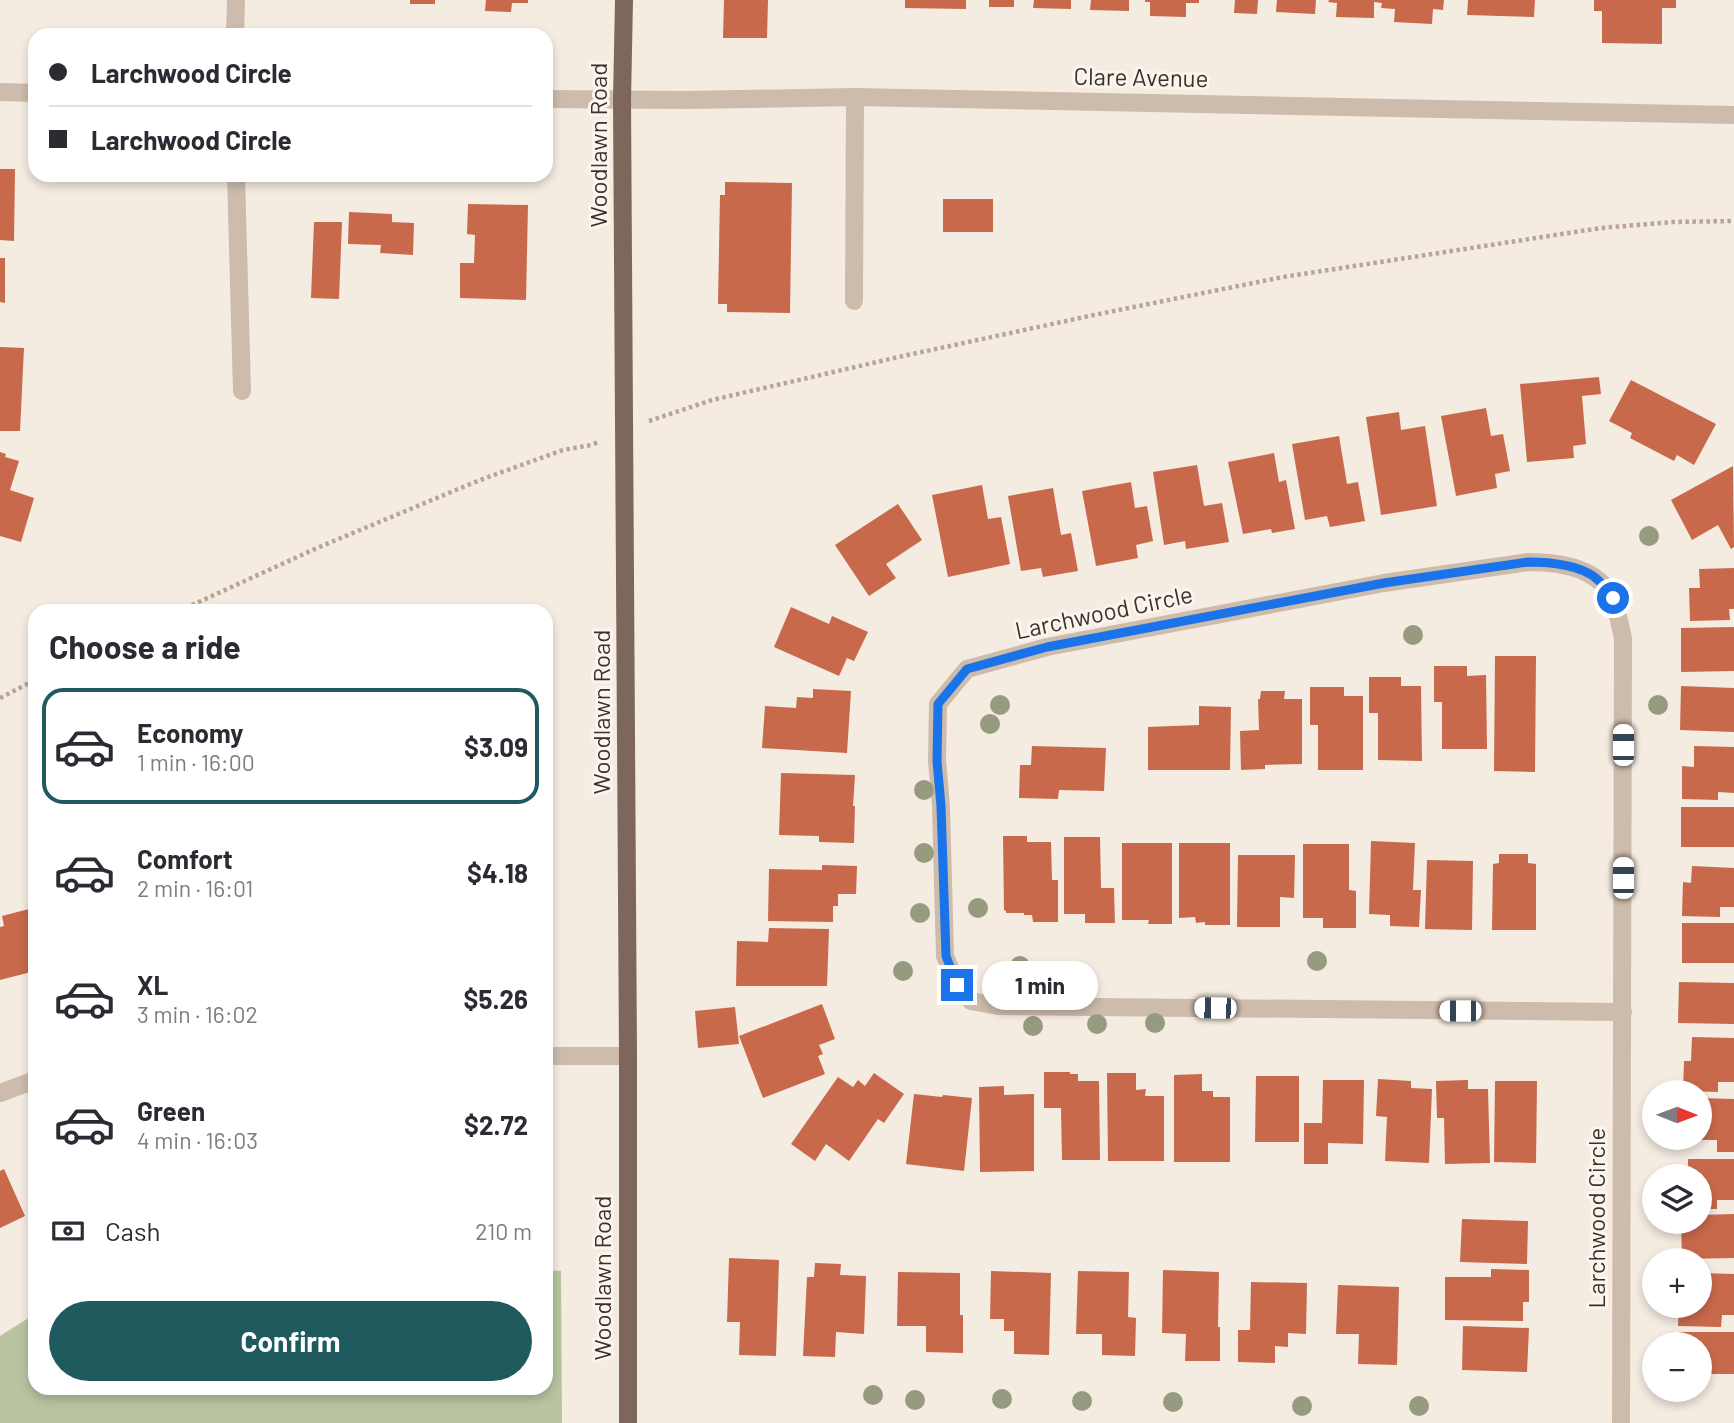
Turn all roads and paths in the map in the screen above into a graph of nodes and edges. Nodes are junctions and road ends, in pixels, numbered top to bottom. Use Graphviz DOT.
graph roads {
  1 [pos="236,0"];
  2 [pos="624,0"];
  3 [pos="235,28"];
  4 [pos="0,92"];
  5 [pos="28,93"];
  6 [pos="855,97"];
  7 [pos="553,99"];
  8 [pos="622,100"];
  9 [pos="1734,115"];
  10 [pos="236,182"];
  11 [pos="1734,221"];
  12 [pos="854,301"];
  13 [pos="242,391"];
  14 [pos="625,431"];
  15 [pos="194,604"];
  16 [pos="28,684"];
  17 [pos="0,698"];
  18 [pos="1623,1012"];
  19 [pos="553,1056"];
  20 [pos="628,1056"];
  21 [pos="28,1083"];
  22 [pos="0,1093"];
  23 [pos="628,1423"];
  24 [pos="1621,1423"];
  1 -- 3 [label="street"];
  2 -- 8 [label="main road, Woodlawn Road"];
  4 -- 5 [label="street"];
  6 -- 8 [label="street, Clare Avenue"];
  6 -- 9 [label="street, Clare Avenue"];
  6 -- 12 [label="street"];
  7 -- 8 [label="street, Clare Avenue"];
  8 -- 14 [label="main road, Woodlawn Road"];
  10 -- 13 [label="street"];
  11 -- 14 [label="path"];
  14 -- 15 [label="path"];
  14 -- 20 [label="main road, Woodlawn Road"];
  16 -- 17 [label="path"];
  18 -- 18 [label="street, Larchwood Circle"];
  18 -- 24 [label="street, Larchwood Circle"];
  19 -- 20 [label="street"];
  20 -- 23 [label="main road, Woodlawn Road"];
  21 -- 22 [label="street"];
}
